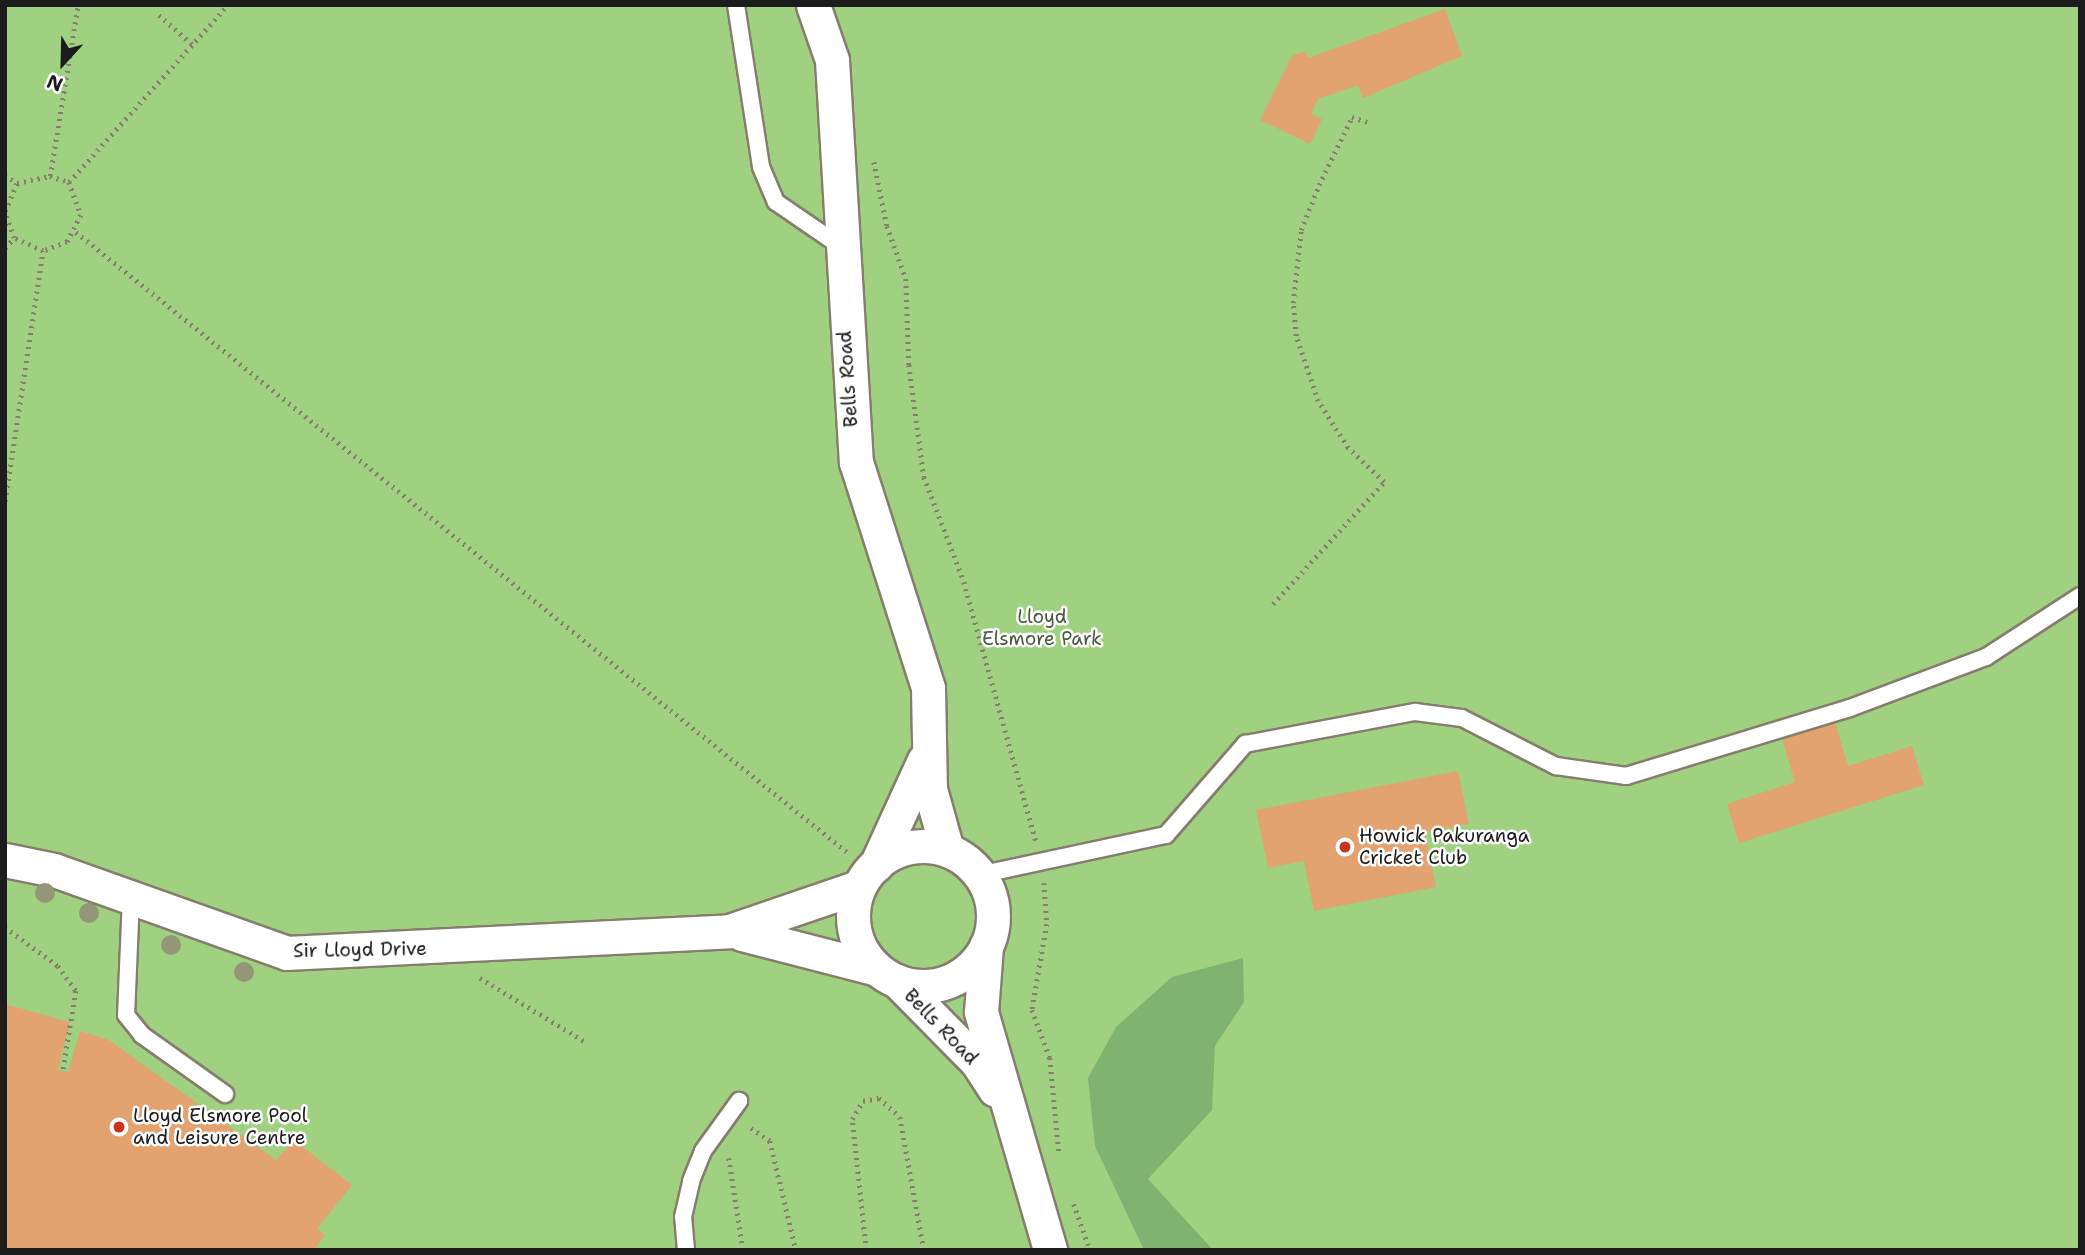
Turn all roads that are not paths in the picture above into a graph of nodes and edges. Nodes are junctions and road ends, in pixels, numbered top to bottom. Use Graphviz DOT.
graph roads {
  1 [pos="736,5"];
  2 [pos="813,5"];
  3 [pos="840,246"];
  4 [pos="2080,596"];
  5 [pos="930,744"];
  6 [pos="947,850"];
  7 [pos="5,860"];
  8 [pos="868,874"];
  9 [pos="979,875"];
  10 [pos="131,897"];
  11 [pos="729,931"];
  12 [pos="986,946"];
  13 [pos="887,975"];
  14 [pos="225,1094"];
  15 [pos="739,1101"];
  16 [pos="1007,1110"];
  17 [pos="687,1250"];
  18 [pos="1050,1250"];
  1 -- 3 [label="lane"];
  2 -- 3 [label="street, Bells Road"];
  3 -- 5 [label="street, Bells Road"];
  4 -- 9 [label="lane"];
  5 -- 6 [label="street, Bells Road"];
  5 -- 8 [label="street, Bells Road"];
  6 -- 8 [label="street"];
  6 -- 9 [label="street"];
  7 -- 10 [label="street, Sir Lloyd Drive"];
  8 -- 11 [label="street, Sir Lloyd Drive"];
  8 -- 13 [label="street"];
  9 -- 12 [label="street"];
  10 -- 11 [label="street, Sir Lloyd Drive"];
  10 -- 14 [label="lane"];
  11 -- 13 [label="street, Sir Lloyd Drive"];
  12 -- 13 [label="street"];
  12 -- 16 [label="street, Bells Road"];
  13 -- 16 [label="street, Bells Road"];
  15 -- 17 [label="lane"];
  16 -- 18 [label="street, Bells Road"];
}
